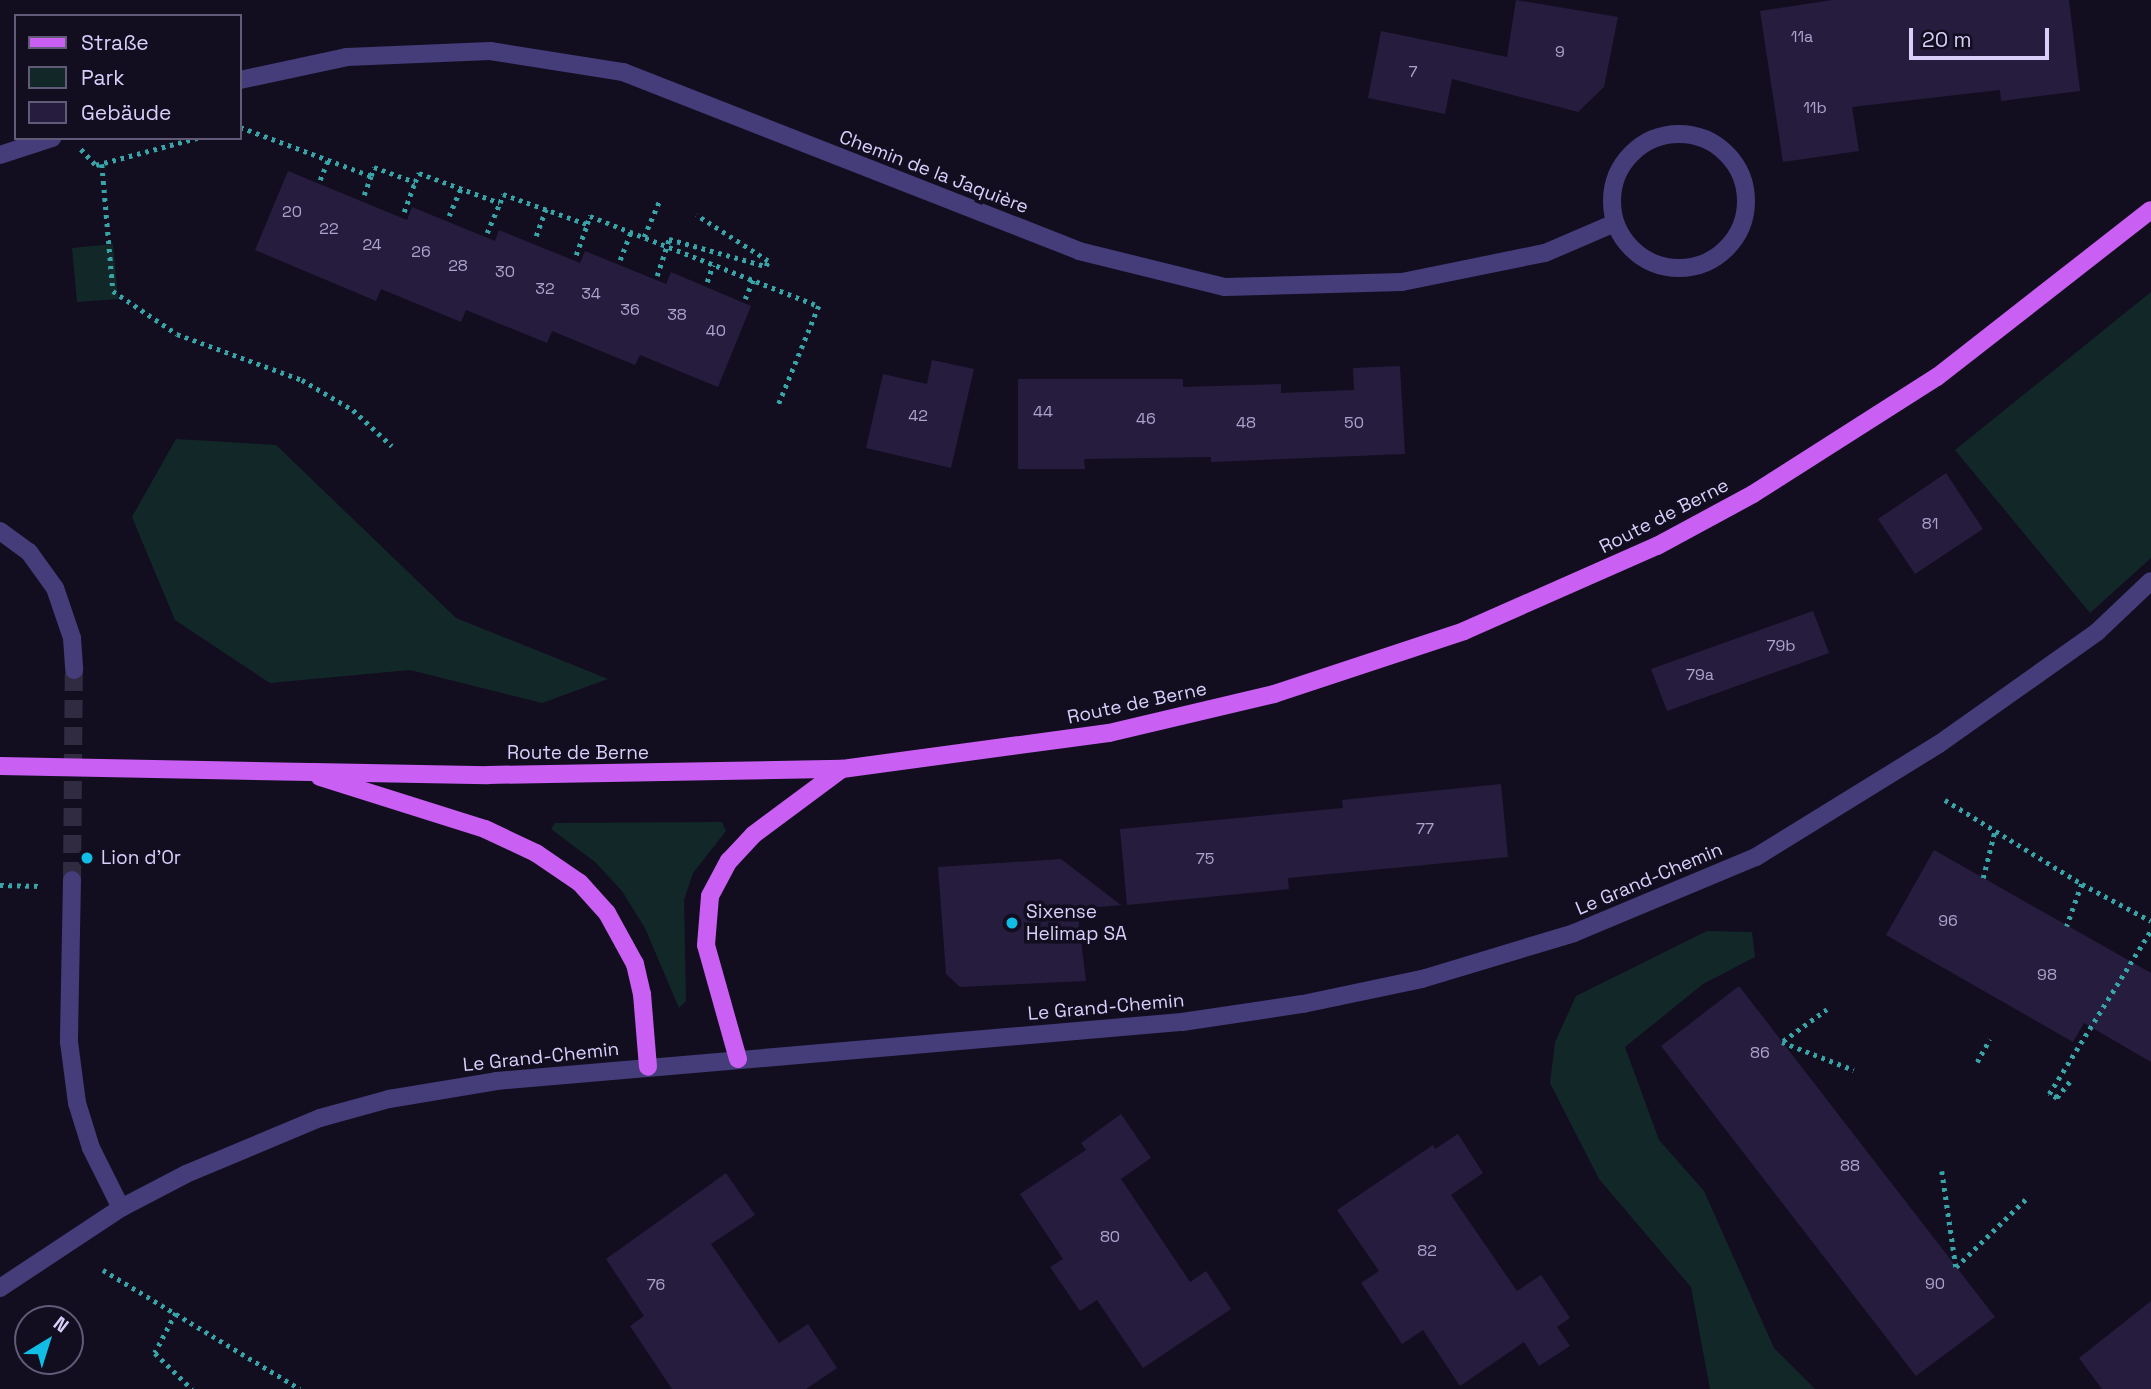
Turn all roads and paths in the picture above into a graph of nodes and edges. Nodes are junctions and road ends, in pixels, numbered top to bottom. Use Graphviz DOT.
graph roads {
  1 [pos="242,80"];
  2 [pos="242,128"];
  3 [pos="46,140"];
  4 [pos="190,140"];
  5 [pos="79,147"];
  6 [pos="0,155"];
  7 [pos="328,160"];
  8 [pos="102,164"];
  9 [pos="371,176"];
  10 [pos="320,180"];
  11 [pos="415,182"];
  12 [pos="461,188"];
  13 [pos="364,195"];
  14 [pos="659,202"];
  15 [pos="500,203"];
  16 [pos="546,209"];
  17 [pos="2151,210"];
  18 [pos="404,212"];
  19 [pos="695,215"];
  20 [pos="449,216"];
  21 [pos="1615,223"];
  22 [pos="587,225"];
  23 [pos="632,232"];
  24 [pos="487,233"];
  25 [pos="536,236"];
  26 [pos="644,237"];
  27 [pos="667,246"];
  28 [pos="576,255"];
  29 [pos="620,260"];
  30 [pos="713,265"];
  31 [pos="657,276"];
  32 [pos="753,280"];
  33 [pos="707,282"];
  34 [pos="745,299"];
  35 [pos="778,406"];
  36 [pos="392,446"];
  37 [pos="0,531"];
  38 [pos="2151,580"];
  39 [pos="74,670"];
  40 [pos="0,766"];
  41 [pos="842,769"];
  42 [pos="300,771"];
  43 [pos="1945,800"];
  44 [pos="1995,831"];
  45 [pos="1983,878"];
  46 [pos="72,880"];
  47 [pos="2082,884"];
  48 [pos="0,885"];
  49 [pos="45,886"];
  50 [pos="2151,921"];
  51 [pos="2067,926"];
  52 [pos="2151,930"];
  53 [pos="1827,1009"];
  54 [pos="1990,1039"];
  55 [pos="738,1059"];
  56 [pos="1977,1062"];
  57 [pos="648,1068"];
  58 [pos="1854,1070"];
  59 [pos="2070,1082"];
  60 [pos="1942,1171"];
  61 [pos="2027,1198"];
  62 [pos="121,1209"];
  63 [pos="103,1270"];
  64 [pos="0,1288"];
  65 [pos="176,1313"];
  66 [pos="291,1384"];
  67 [pos="192,1389"];
  68 [pos="287,1389"];
  69 [pos="300,1389"];
  1 -- 21 [label="street, Chemin de la Jaquière"];
  2 -- 7 [label="path"];
  3 -- 6 [label="street"];
  4 -- 8 [label="path"];
  5 -- 8 [label="path"];
  7 -- 9 [label="path"];
  7 -- 10 [label="path"];
  8 -- 36 [label="path"];
  9 -- 11 [label="path"];
  9 -- 13 [label="path"];
  11 -- 12 [label="path"];
  11 -- 18 [label="path"];
  12 -- 15 [label="path"];
  12 -- 20 [label="path"];
  14 -- 26 [label="path"];
  15 -- 16 [label="path"];
  15 -- 24 [label="path"];
  16 -- 22 [label="path"];
  16 -- 25 [label="path"];
  17 -- 41 [label="main road, Route de Berne"];
  19 -- 27 [label="path"];
  21 -- 21 [label="street"];
  22 -- 23 [label="path"];
  22 -- 28 [label="path"];
  23 -- 26 [label="path"];
  23 -- 29 [label="path"];
  26 -- 27 [label="path"];
  27 -- 30 [label="path"];
  27 -- 31 [label="path"];
  30 -- 32 [label="path"];
  30 -- 33 [label="path"];
  32 -- 34 [label="path"];
  32 -- 35 [label="path"];
  37 -- 39 [label="street"];
  38 -- 55 [label="street, Le Grand-Chemin"];
  40 -- 42 [label="main road, Route de Berne"];
  41 -- 42 [label="main road, Route de Berne"];
  41 -- 55 [label="main road"];
  42 -- 57 [label="main road"];
  43 -- 44 [label="path"];
  44 -- 45 [label="path"];
  44 -- 47 [label="path"];
  46 -- 62 [label="street"];
  47 -- 50 [label="path"];
  47 -- 51 [label="path"];
  48 -- 49 [label="path"];
  52 -- 59 [label="path"];
  53 -- 58 [label="path"];
  54 -- 56 [label="path"];
  55 -- 57 [label="street, Le Grand-Chemin"];
  57 -- 62 [label="street, Le Grand-Chemin"];
  60 -- 61 [label="path"];
  62 -- 64 [label="street, Le Grand-Chemin"];
  63 -- 65 [label="path"];
  65 -- 66 [label="path"];
  65 -- 67 [label="path"];
  66 -- 68 [label="path"];
  66 -- 69 [label="path"];
}
